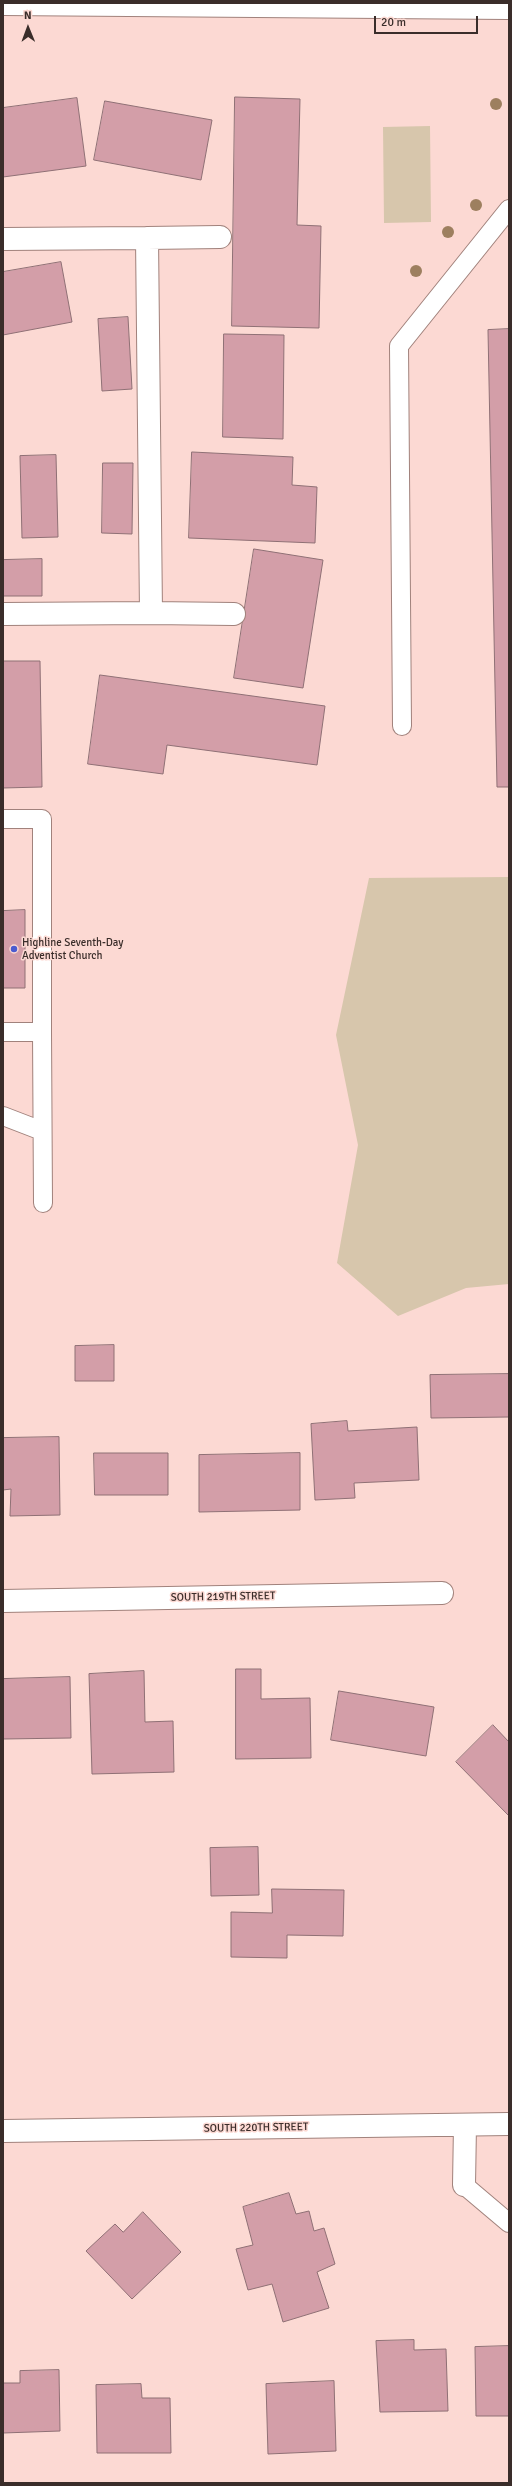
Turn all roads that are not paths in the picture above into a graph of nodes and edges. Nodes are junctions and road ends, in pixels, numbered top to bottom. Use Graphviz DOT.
graph roads {
  1 [pos="3,4"];
  2 [pos="509,8"];
  3 [pos="509,209"];
  4 [pos="220,237"];
  5 [pos="147,238"];
  6 [pos="3,239"];
  7 [pos="151,613"];
  8 [pos="3,614"];
  9 [pos="234,614"];
  10 [pos="402,726"];
  11 [pos="3,819"];
  12 [pos="3,1032"];
  13 [pos="42,1032"];
  14 [pos="3,1116"];
  15 [pos="42,1131"];
  16 [pos="43,1203"];
  17 [pos="442,1592"];
  18 [pos="3,1601"];
  19 [pos="509,2124"];
  20 [pos="465,2125"];
  21 [pos="3,2131"];
  22 [pos="464,2185"];
  23 [pos="509,2223"];
  1 -- 2 [label="street"];
  3 -- 10 [label="lane"];
  4 -- 5 [label="street"];
  5 -- 6 [label="street"];
  5 -- 7 [label="street"];
  7 -- 8 [label="street"];
  7 -- 9 [label="street"];
  11 -- 13 [label="lane"];
  12 -- 13 [label="lane"];
  13 -- 15 [label="lane"];
  14 -- 15 [label="lane"];
  15 -- 16 [label="lane"];
  17 -- 18 [label="street, SOUTH 219TH STREET"];
  19 -- 20 [label="street, SOUTH 220TH STREET"];
  20 -- 21 [label="street, SOUTH 220TH STREET"];
  20 -- 22 [label="street"];
  22 -- 23 [label="lane"];
}
